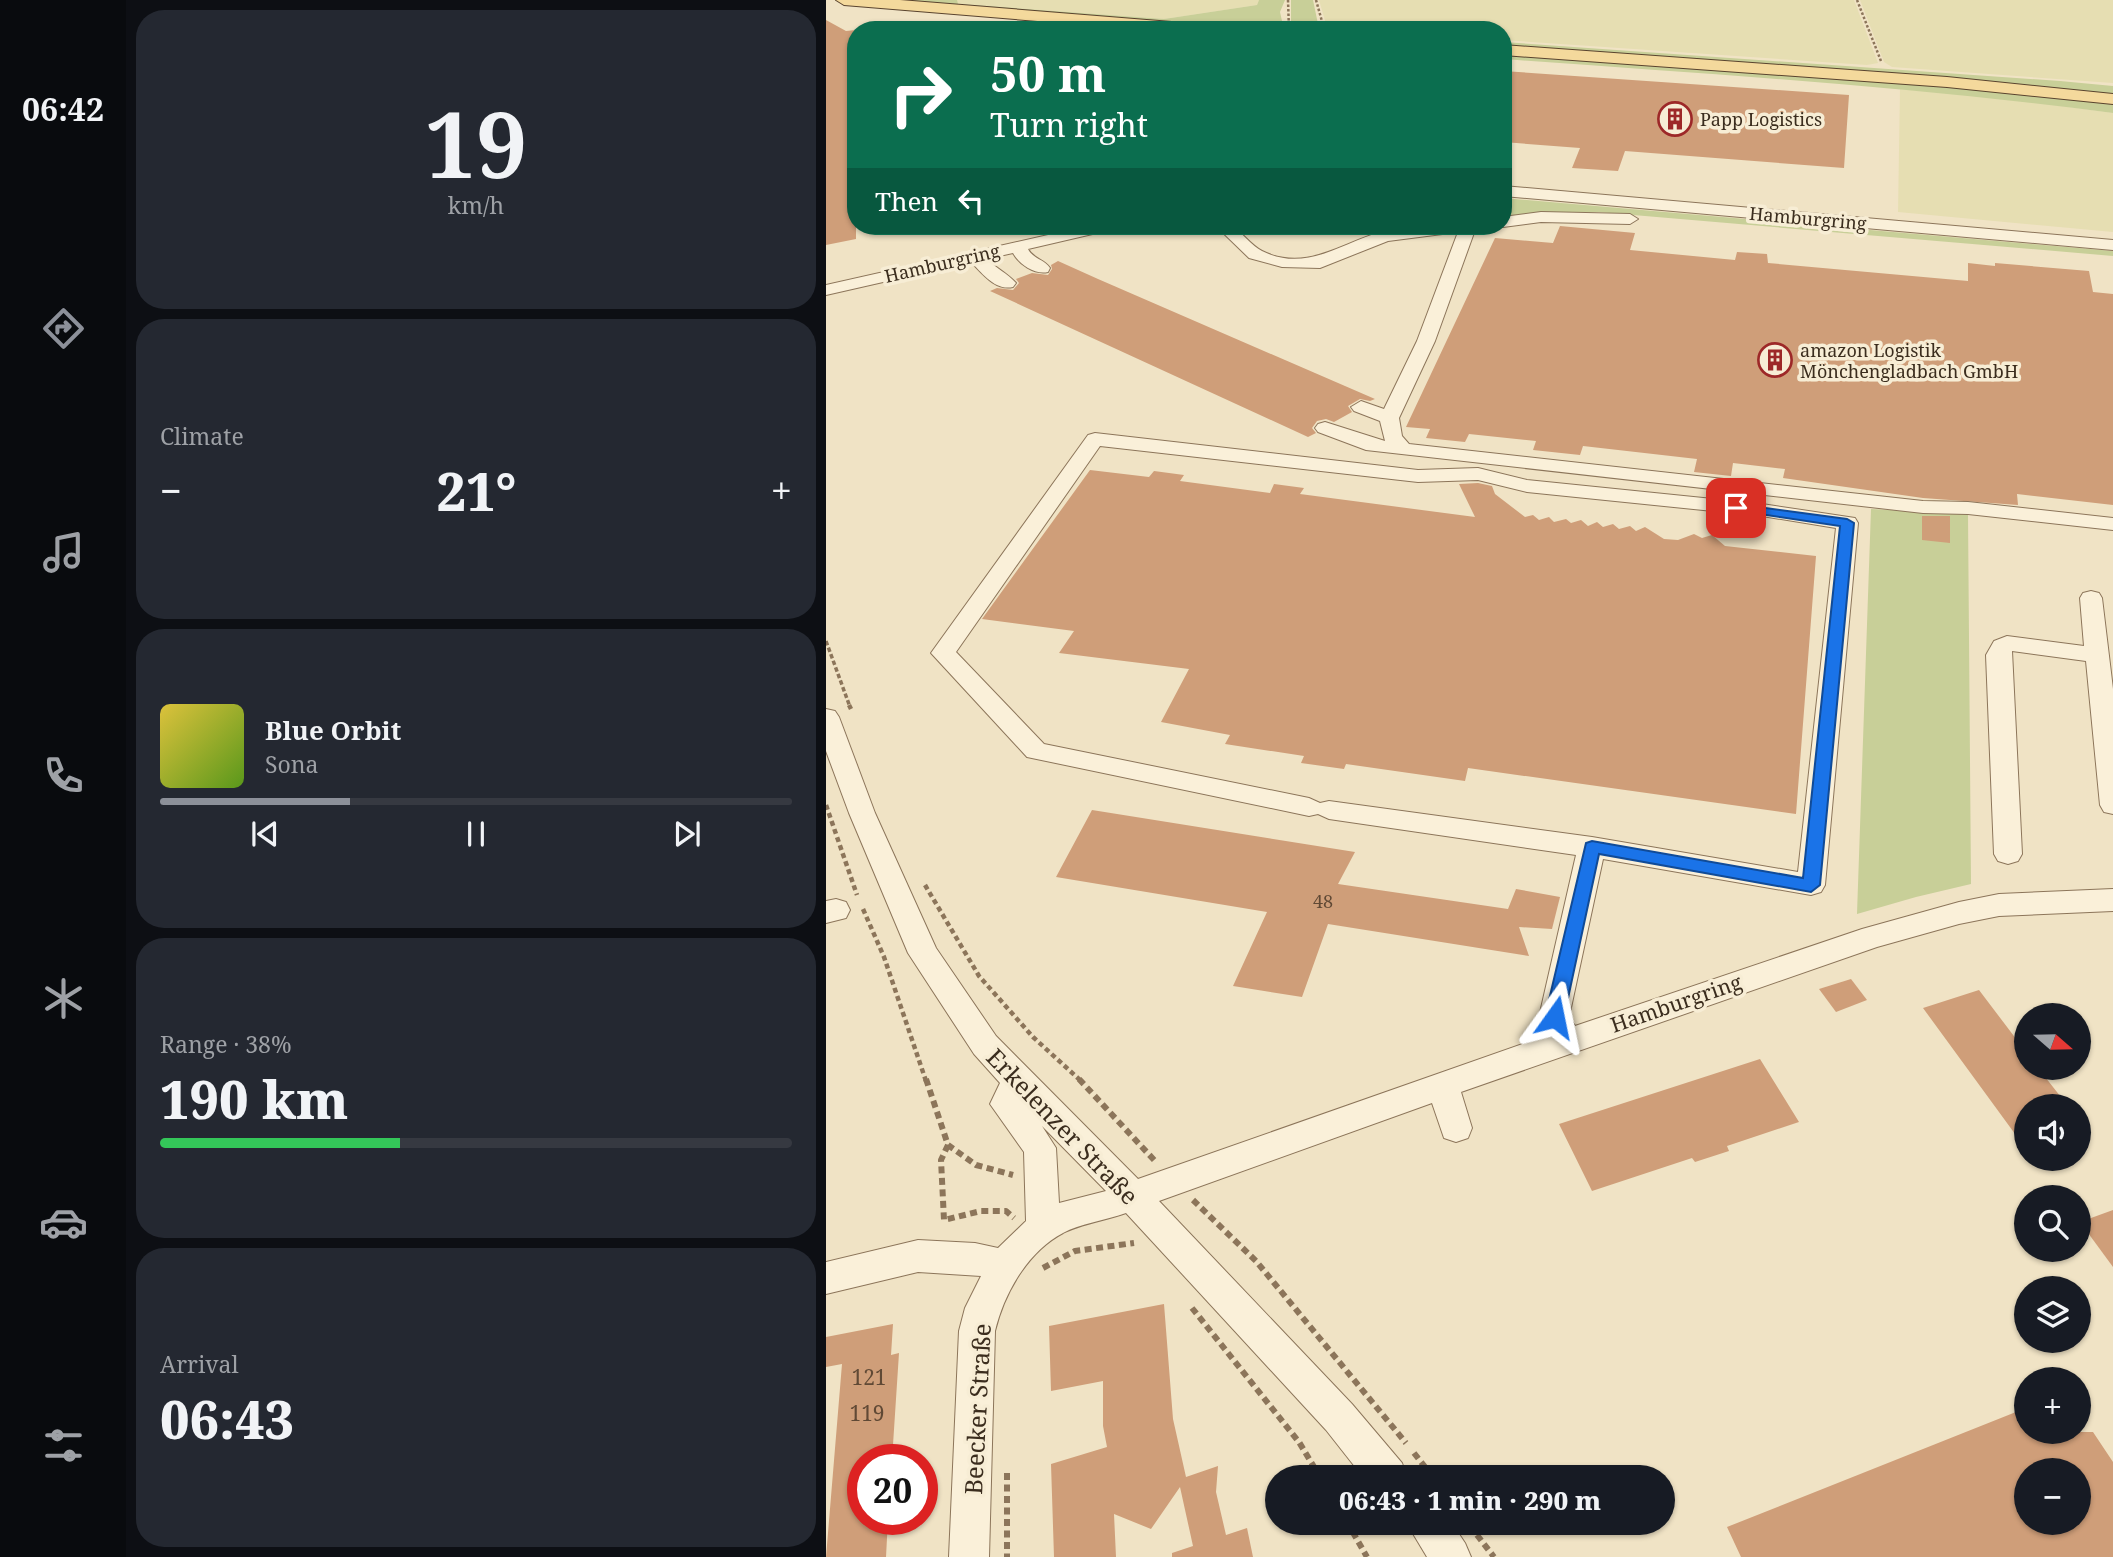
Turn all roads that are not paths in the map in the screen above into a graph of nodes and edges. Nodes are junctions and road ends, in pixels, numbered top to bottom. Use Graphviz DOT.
graph roads {
  1 [pos="844,0"];
  2 [pos="1100,21"];
  3 [pos="1512,51"];
  4 [pos="2113,99"];
  5 [pos="1512,192"];
  6 [pos="1512,221"];
  7 [pos="1068,235"];
  8 [pos="1234,235"];
  9 [pos="1393,235"];
  10 [pos="1466,235"];
  11 [pos="2113,245"];
  12 [pos="1018,246"];
  13 [pos="974,256"];
  14 [pos="2113,261"];
  15 [pos="1042,268"];
  16 [pos="1007,283"];
  17 [pos="826,289"];
  18 [pos="1361,407"];
  19 [pos="1388,418"];
  20 [pos="1325,428"];
  21 [pos="1403,449"];
  22 [pos="2113,524"];
  23 [pos="2091,598"];
  24 [pos="2097,655"];
  25 [pos="840,716"];
  26 [pos="2113,805"];
  27 [pos="1319,809"];
  28 [pos="1592,847"];
  29 [pos="2008,854"];
  30 [pos="2113,900"];
  31 [pos="1567,1041"];
  32 [pos="1017,1080"];
  33 [pos="1443,1087"];
  34 [pos="1456,1128"];
  35 [pos="1131,1196"];
  36 [pos="1044,1240"];
  37 [pos="1021,1270"];
  38 [pos="826,1278"];
  39 [pos="1378,1465"];
  40 [pos="1435,1535"];
  41 [pos="969,1557"];
  42 [pos="1451,1557"];
  1 -- 2 [label="main road"];
  3 -- 4 [label="main road"];
  5 -- 11 [label="street, Hamburgring"];
  6 -- 14 [label="street"];
  7 -- 12 [label="street, Hamburgring"];
  8 -- 9 [label="street"];
  10 -- 19 [label="street"];
  12 -- 13 [label="street, Hamburgring"];
  12 -- 15 [label="street"];
  13 -- 16 [label="street"];
  13 -- 17 [label="street, Hamburgring"];
  18 -- 19 [label="street"];
  19 -- 21 [label="street"];
  20 -- 21 [label="street"];
  21 -- 22 [label="street"];
  23 -- 24 [label="street"];
  24 -- 26 [label="street"];
  24 -- 29 [label="street"];
  25 -- 32 [label="street, Erkelenzer Straße"];
  27 -- 28 [label="street"];
  27 -- 28 [label="street"];
  28 -- 31 [label="street"];
  30 -- 31 [label="street, Hamburgring"];
  31 -- 33 [label="street, Hamburgring"];
  32 -- 35 [label="street, Erkelenzer Straße"];
  32 -- 36 [label="street"];
  33 -- 34 [label="street"];
  33 -- 35 [label="street, Hamburgring"];
  35 -- 36 [label="street, Hamburgring"];
  35 -- 39 [label="street, Erkelenzer Straße"];
  36 -- 37 [label="street"];
  37 -- 38 [label="street"];
  37 -- 41 [label="street, Beecker Straße"];
  40 -- 42 [label="street"];
}
